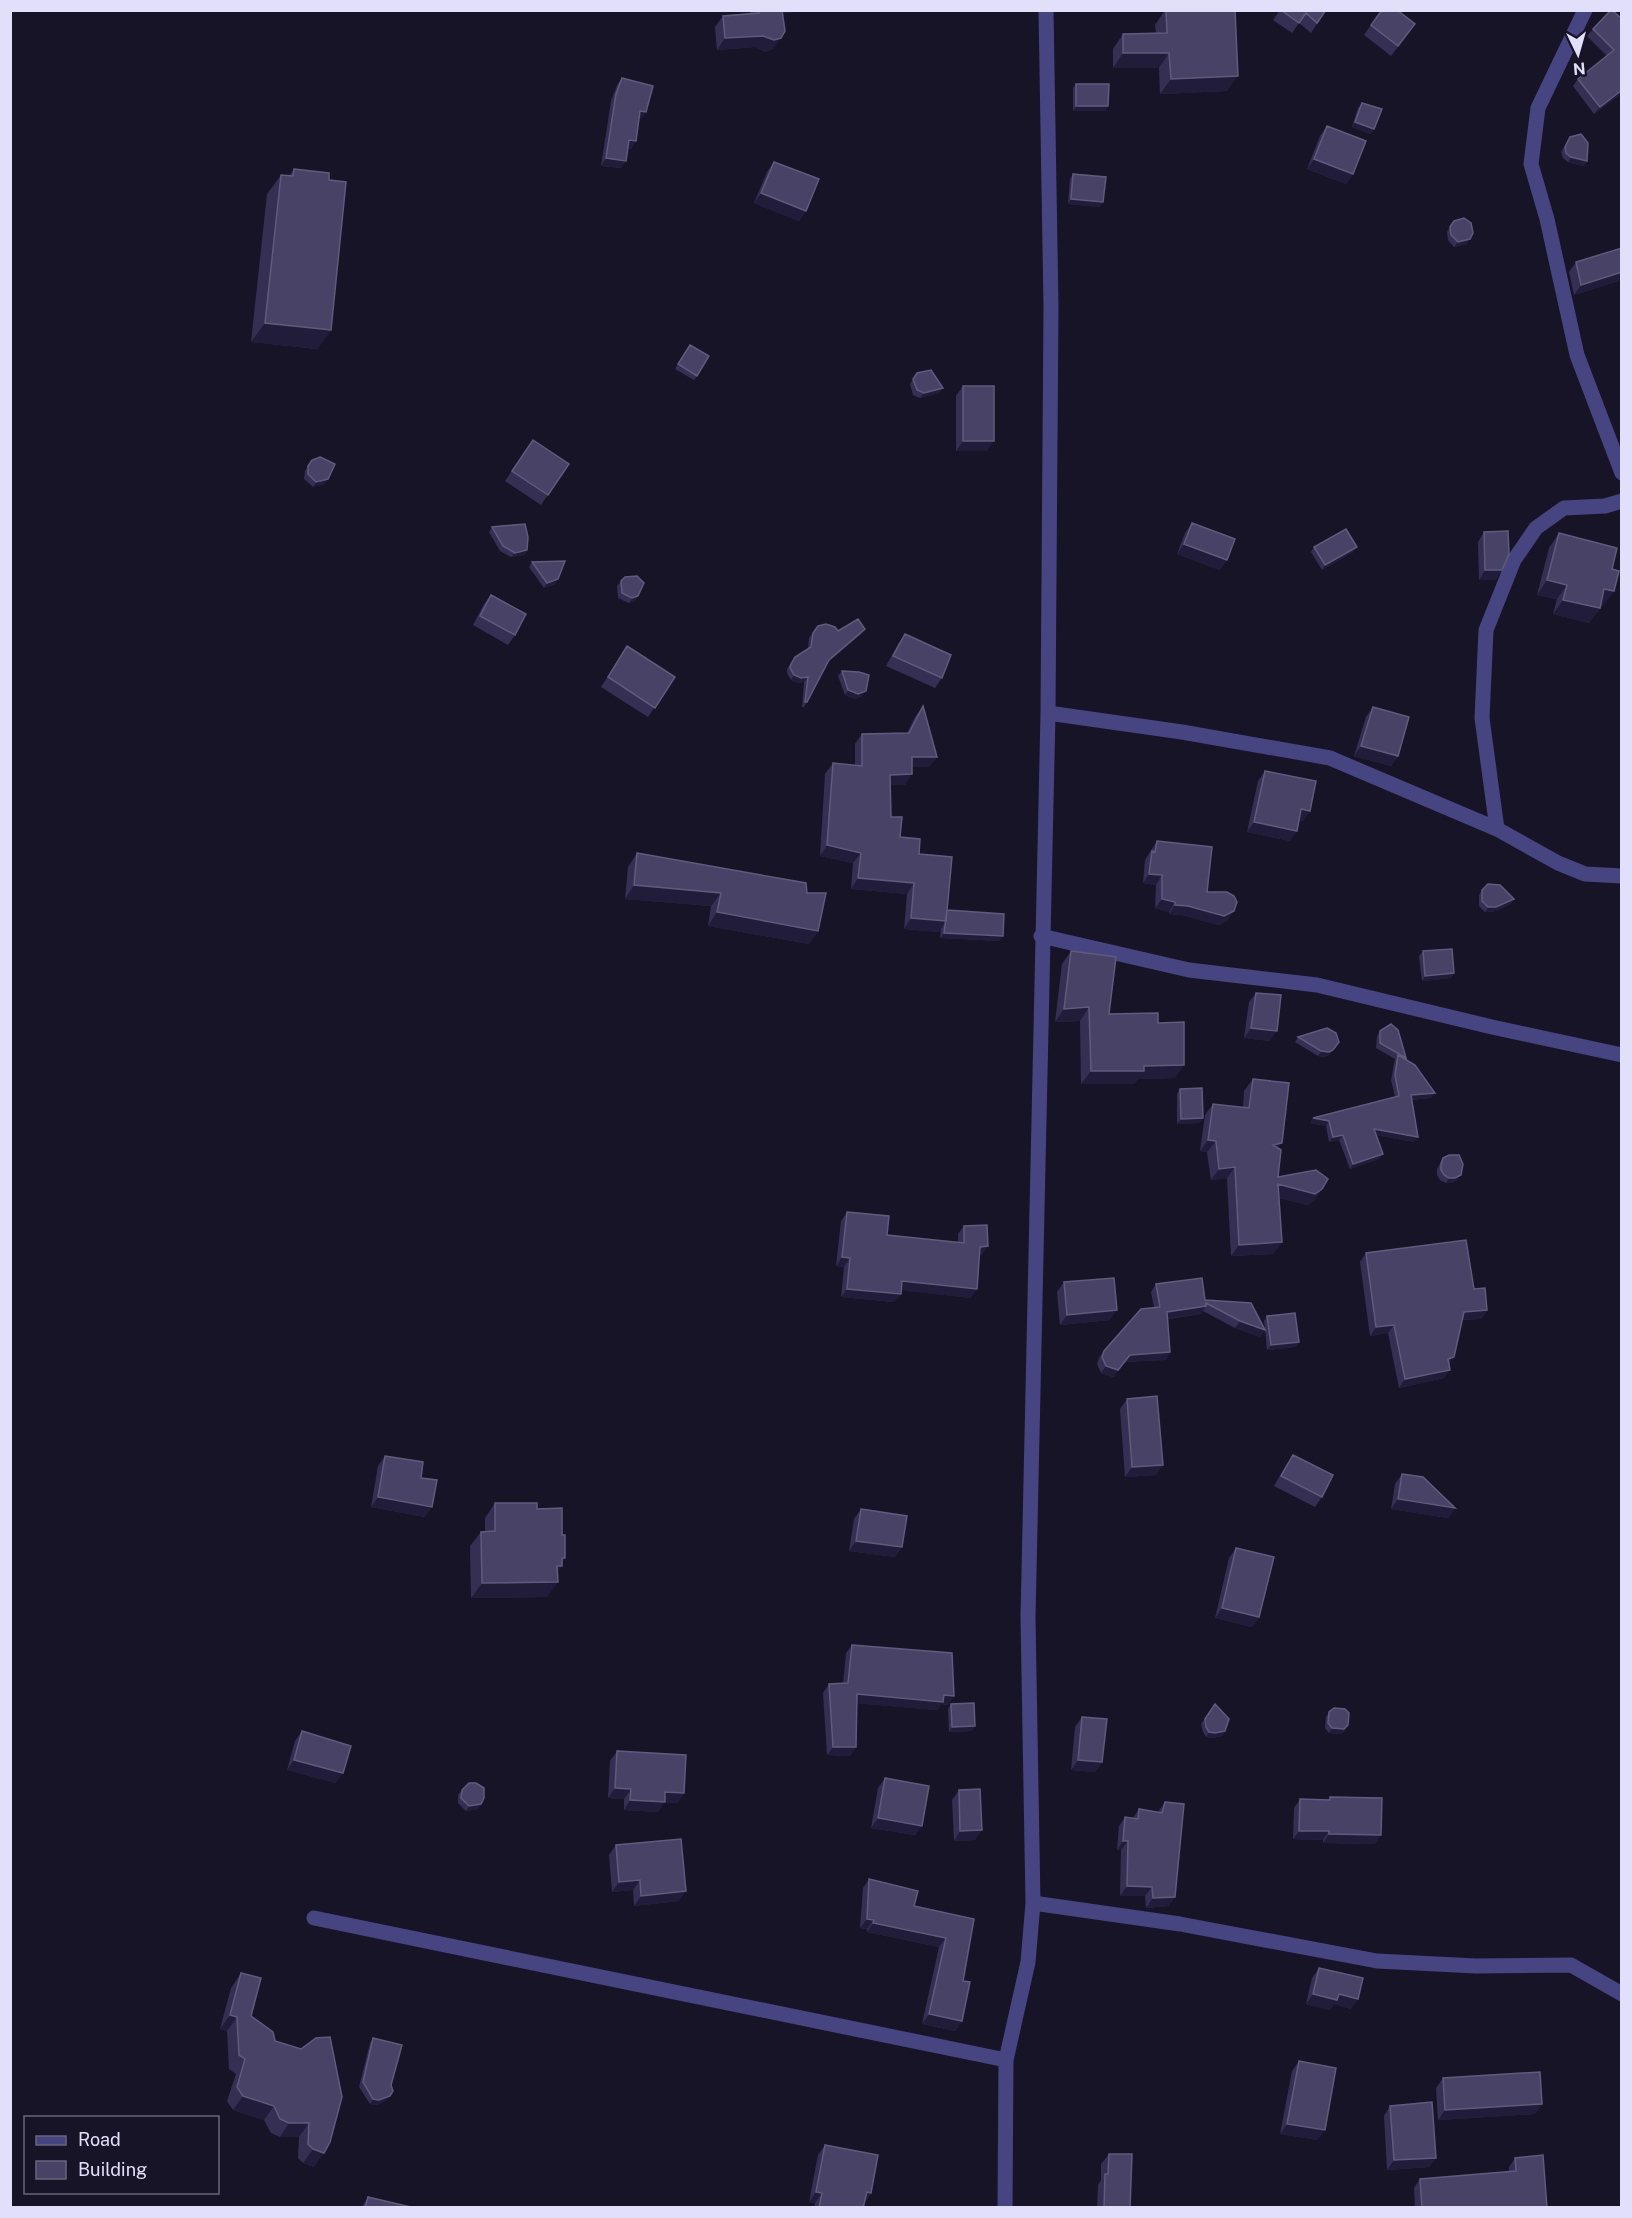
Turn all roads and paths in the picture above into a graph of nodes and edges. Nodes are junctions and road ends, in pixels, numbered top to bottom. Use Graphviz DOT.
graph roads {
  1 [pos="1046,10"];
  2 [pos="1585,10"];
  3 [pos="1622,473"];
  4 [pos="1622,501"];
  5 [pos="1048,713"];
  6 [pos="1497,829"];
  7 [pos="1622,876"];
  8 [pos="1041,936"];
  9 [pos="1622,1054"];
  10 [pos="1033,1903"];
  11 [pos="314,1918"];
  12 [pos="1622,1994"];
  13 [pos="1006,2060"];
  14 [pos="1005,2208"];
  1 -- 5 [label="street"];
  2 -- 3 [label="street"];
  4 -- 6 [label="street"];
  5 -- 6 [label="street"];
  5 -- 8 [label="street"];
  6 -- 7 [label="street"];
  8 -- 9 [label="street"];
  8 -- 10 [label="street"];
  10 -- 12 [label="street"];
  10 -- 13 [label="street"];
  11 -- 13 [label="street"];
  13 -- 14 [label="street"];
}
